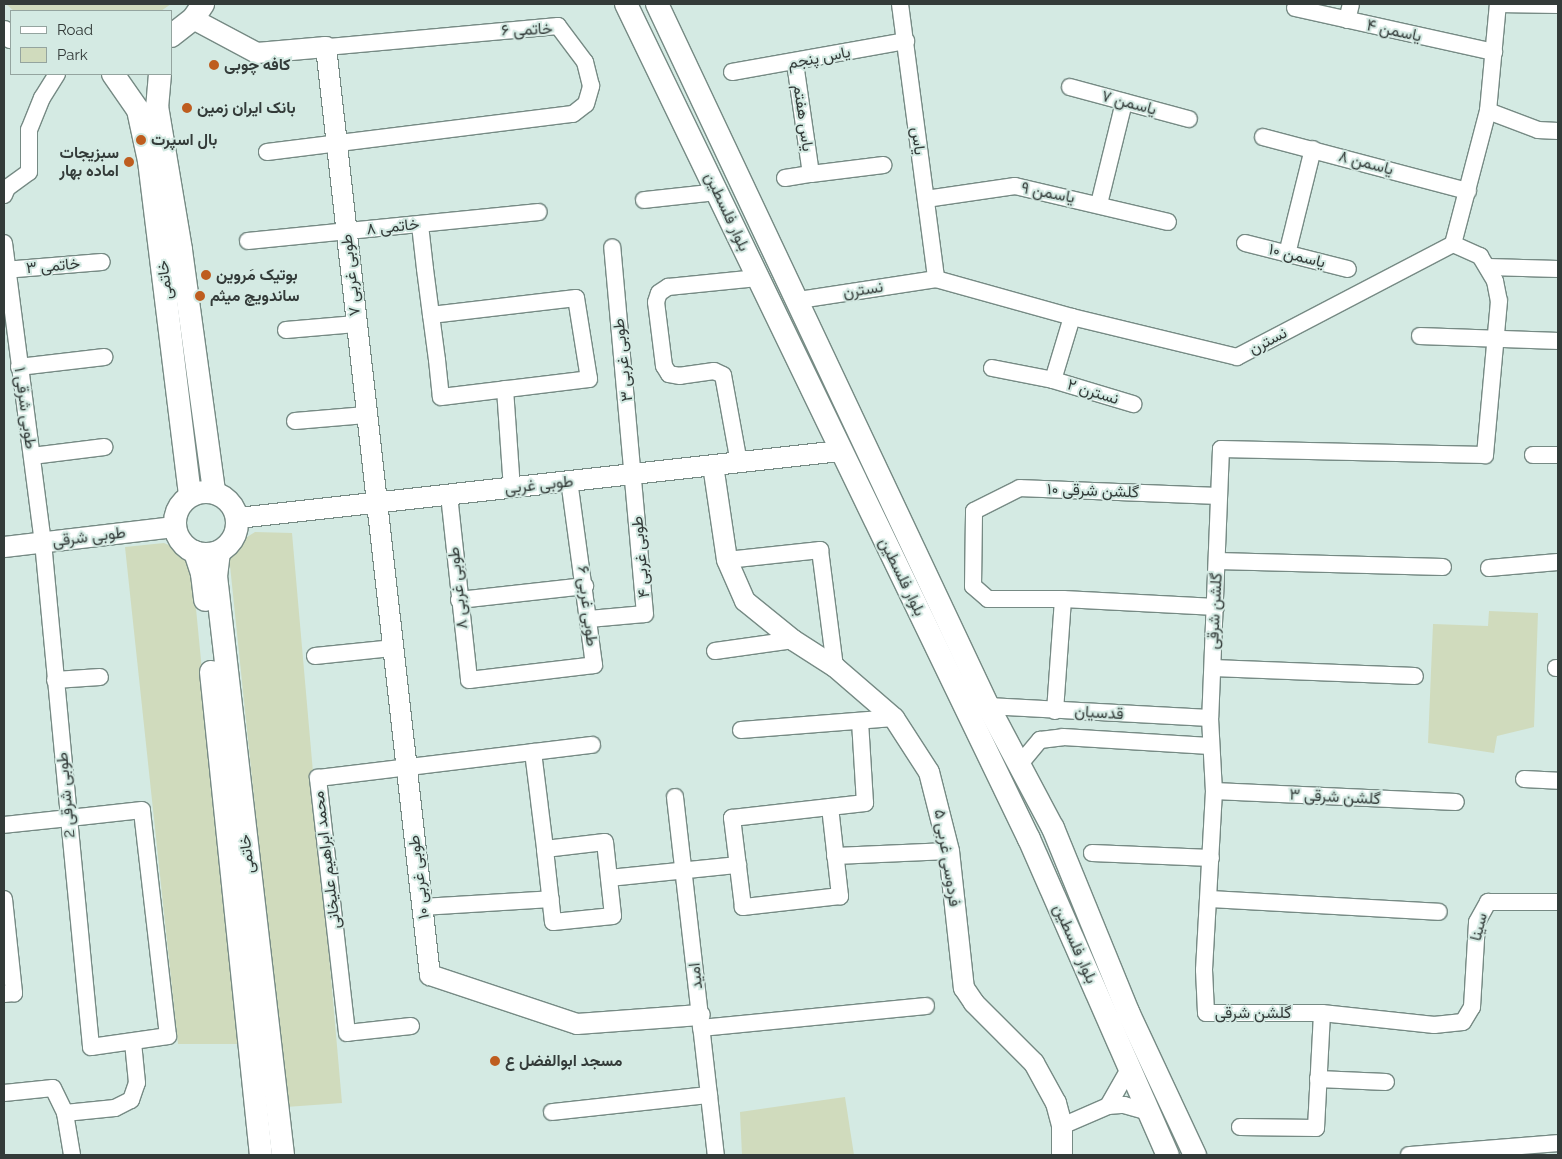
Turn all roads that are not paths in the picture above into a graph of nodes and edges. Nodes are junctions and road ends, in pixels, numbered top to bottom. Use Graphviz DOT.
graph roads {
  1 [pos="626,4"];
  2 [pos="657,4"];
  3 [pos="900,4"];
  4 [pos="1351,4"];
  5 [pos="1498,4"];
  6 [pos="1558,5"];
  7 [pos="1295,8"];
  8 [pos="198,11"];
  9 [pos="1347,20"];
  10 [pos="172,35"];
  11 [pos="906,41"];
  12 [pos="326,47"];
  13 [pos="1494,52"];
  14 [pos="795,63"];
  15 [pos="732,72"];
  16 [pos="55,75"];
  17 [pos="114,75"];
  18 [pos="160,75"];
  19 [pos="1070,86"];
  20 [pos="1124,102"];
  21 [pos="1488,111"];
  22 [pos="1189,119"];
  23 [pos="1558,131"];
  24 [pos="1263,137"];
  25 [pos="336,144"];
  26 [pos="1313,149"];
  27 [pos="267,152"];
  28 [pos="883,165"];
  29 [pos="810,174"];
  30 [pos="785,178"];
  31 [pos="1468,191"];
  32 [pos="718,192"];
  33 [pos="4,195"];
  34 [pos="926,199"];
  35 [pos="644,200"];
  36 [pos="1099,204"];
  37 [pos="538,212"];
  38 [pos="1168,222"];
  39 [pos="420,225"];
  40 [pos="346,232"];
  41 [pos="248,241"];
  42 [pos="4,243"];
  43 [pos="1245,243"];
  44 [pos="1453,244"];
  45 [pos="612,247"];
  46 [pos="1287,254"];
  47 [pos="102,262"];
  48 [pos="1488,267"];
  49 [pos="1348,269"];
  50 [pos="1558,269"];
  51 [pos="6,270"];
  52 [pos="758,278"];
  53 [pos="936,279"];
  54 [pos="800,300"];
  55 [pos="431,315"];
  56 [pos="1072,317"];
  57 [pos="356,324"];
  58 [pos="286,330"];
  59 [pos="1420,336"];
  60 [pos="1496,339"];
  61 [pos="1558,341"];
  62 [pos="104,357"];
  63 [pos="19,366"];
  64 [pos="992,368"];
  65 [pos="1053,380"];
  66 [pos="505,389"];
  67 [pos="1133,404"];
  68 [pos="366,415"];
  69 [pos="295,421"];
  70 [pos="104,447"];
  71 [pos="840,451"];
  72 [pos="1533,455"];
  73 [pos="1558,455"];
  74 [pos="32,456"];
  75 [pos="738,462"];
  76 [pos="713,465"];
  77 [pos="634,474"];
  78 [pos="569,481"];
  79 [pos="512,488"];
  80 [pos="214,492"];
  81 [pos="190,495"];
  82 [pos="449,495"];
  83 [pos="1217,496"];
  84 [pos="375,503"];
  85 [pos="238,518"];
  86 [pos="175,527"];
  87 [pos="43,542"];
  88 [pos="4,547"];
  89 [pos="195,552"];
  90 [pos="219,552"];
  91 [pos="727,560"];
  92 [pos="1217,561"];
  93 [pos="1558,562"];
  94 [pos="1442,567"];
  95 [pos="1489,568"];
  96 [pos="585,586"];
  97 [pos="1063,599"];
  98 [pos="460,600"];
  99 [pos="1216,607"];
  100 [pos="589,619"];
  101 [pos="793,640"];
  102 [pos="392,648"];
  103 [pos="715,650"];
  104 [pos="315,656"];
  105 [pos="835,667"];
  106 [pos="1212,668"];
  107 [pos="1415,676"];
  108 [pos="100,677"];
  109 [pos="56,680"];
  110 [pos="469,680"];
  111 [pos="988,706"];
  112 [pos="1055,711"];
  113 [pos="894,718"];
  114 [pos="1210,718"];
  115 [pos="860,721"];
  116 [pos="741,730"];
  117 [pos="592,745"];
  118 [pos="1210,746"];
  119 [pos="533,752"];
  120 [pos="1019,765"];
  121 [pos="406,766"];
  122 [pos="1524,779"];
  123 [pos="1558,781"];
  124 [pos="1214,791"];
  125 [pos="674,797"];
  126 [pos="1456,802"];
  127 [pos="830,807"];
  128 [pos="69,818"];
  129 [pos="4,825"];
  130 [pos="1053,828"];
  131 [pos="1029,839"];
  132 [pos="545,849"];
  133 [pos="949,851"];
  134 [pos="1092,853"];
  135 [pos="836,856"];
  136 [pos="1211,858"];
  137 [pos="738,865"];
  138 [pos="685,870"];
  139 [pos="609,878"];
  140 [pos="551,899"];
  141 [pos="1209,899"];
  142 [pos="4,900"];
  143 [pos="1558,902"];
  144 [pos="422,907"];
  145 [pos="1439,912"];
  146 [pos="4,994"];
  147 [pos="926,1006"];
  148 [pos="1322,1013"];
  149 [pos="700,1021"];
  150 [pos="1464,1022"];
  151 [pos="411,1026"];
  152 [pos="133,1042"];
  153 [pos="1129,1068"];
  154 [pos="1318,1079"];
  155 [pos="1386,1082"];
  156 [pos="4,1093"];
  157 [pos="709,1095"];
  158 [pos="1108,1106"];
  159 [pos="65,1112"];
  160 [pos="552,1112"];
  161 [pos="1149,1112"];
  162 [pos="1062,1126"];
  163 [pos="1240,1127"];
  164 [pos="1558,1143"];
  165 [pos="72,1155"];
  166 [pos="261,1155"];
  167 [pos="283,1155"];
  168 [pos="716,1155"];
  169 [pos="1062,1155"];
  170 [pos="1168,1155"];
  171 [pos="1195,1155"];
  172 [pos="1409,1155"];
  1 -- 32 [label="main road, بلوار فلسطین"];
  2 -- 54 [label="main road, بلوار فلسطین"];
  3 -- 11 [label="street, یاس"];
  4 -- 9 [label="street"];
  5 -- 6 [label="street"];
  5 -- 13 [label="street"];
  7 -- 9 [label="street, یاسمن ۴"];
  8 -- 10 [label="main road"];
  8 -- 12 [label="street, خاتمی ۶"];
  9 -- 13 [label="street, یاسمن ۴"];
  11 -- 14 [label="street, یاس پنجم"];
  11 -- 34 [label="street, یاس"];
  12 -- 25 [label="street, طوبی غربی ۷"];
  12 -- 25 [label="street, خاتمی ۶"];
  13 -- 21 [label="street"];
  14 -- 15 [label="street, یاس پنجم"];
  14 -- 29 [label="street, یاس هفتم"];
  16 -- 33 [label="street"];
  17 -- 81 [label="main road, خاتمی"];
  18 -- 80 [label="main road, خاتمی"];
  19 -- 20 [label="street, یاسمن ۷"];
  20 -- 22 [label="street, یاسمن ۷"];
  20 -- 36 [label="street"];
  21 -- 23 [label="street"];
  21 -- 31 [label="street"];
  24 -- 26 [label="street, یاسمن ۸"];
  25 -- 27 [label="street"];
  25 -- 40 [label="street, طوبی غربی ۷"];
  26 -- 31 [label="street, یاسمن ۸"];
  26 -- 46 [label="street"];
  28 -- 29 [label="street, یاس هفتم"];
  29 -- 30 [label="street, یاس هفتم"];
  31 -- 44 [label="street"];
  32 -- 35 [label="street"];
  32 -- 52 [label="main road, بلوار فلسطین"];
  34 -- 36 [label="street, یاسمن ۹"];
  34 -- 53 [label="street, یاس"];
  36 -- 38 [label="street, یاسمن ۹"];
  37 -- 39 [label="street, خاتمی ۸"];
  39 -- 40 [label="street, خاتمی ۸"];
  39 -- 55 [label="street"];
  40 -- 41 [label="street, خاتمی ۸"];
  40 -- 57 [label="street, طوبی غربی ۷"];
  42 -- 51 [label="street, طوبی شرقی ۱"];
  43 -- 46 [label="street, یاسمن ۱۰"];
  44 -- 48 [label="street"];
  44 -- 56 [label="street, نسترن"];
  45 -- 77 [label="street, طوبی غربی ۳"];
  46 -- 49 [label="street, یاسمن ۱۰"];
  47 -- 51 [label="street, خاتمی ۳"];
  48 -- 50 [label="street"];
  48 -- 60 [label="street, گلشن شرقی"];
  51 -- 63 [label="street, طوبی شرقی ۱"];
  52 -- 71 [label="main road, بلوار فلسطین"];
  52 -- 75 [label="street"];
  53 -- 54 [label="street, نسترن"];
  53 -- 56 [label="street, نسترن"];
  54 -- 111 [label="main road, بلوار فلسطین"];
  55 -- 66 [label="street"];
  55 -- 66 [label="street"];
  56 -- 65 [label="street, نسترن ۲"];
  57 -- 58 [label="street"];
  57 -- 68 [label="street, طوبی غربی ۷"];
  59 -- 60 [label="street"];
  60 -- 61 [label="street"];
  60 -- 83 [label="street, گلشن شرقی"];
  62 -- 63 [label="street"];
  63 -- 74 [label="street, طوبی شرقی ۱"];
  64 -- 65 [label="street, نسترن ۲"];
  65 -- 67 [label="street, نسترن ۲"];
  66 -- 79 [label="street"];
  68 -- 69 [label="street"];
  68 -- 84 [label="street, طوبی غربی ۷"];
  70 -- 74 [label="street"];
  71 -- 75 [label="street, طوبی غربی"];
  71 -- 131 [label="main road, بلوار فلسطین"];
  72 -- 73 [label="street"];
  74 -- 87 [label="street, طوبی شرقی ۱"];
  75 -- 76 [label="street, طوبی غربی"];
  76 -- 77 [label="street, طوبی غربی"];
  76 -- 91 [label="street, فردوسی غربی ۵"];
  77 -- 78 [label="street, طوبی غربی"];
  77 -- 100 [label="street, طوبی غربی ۴"];
  78 -- 79 [label="street, طوبی غربی"];
  78 -- 96 [label="street, طوبی غربی ۶"];
  79 -- 82 [label="street, طوبی غربی"];
  80 -- 81 [label="main road"];
  80 -- 85 [label="main road"];
  81 -- 86 [label="main road"];
  82 -- 84 [label="street, طوبی غربی"];
  82 -- 98 [label="street, طوبی غربی ۸"];
  83 -- 92 [label="street, گلشن شرقی"];
  83 -- 97 [label="street, گلشن شرقی ۱۰"];
  84 -- 85 [label="street, طوبی غربی"];
  84 -- 102 [label="street, طوبی غربی ۱۰"];
  85 -- 90 [label="main road"];
  86 -- 87 [label="street, طوبی شرقی"];
  86 -- 89 [label="main road"];
  87 -- 88 [label="street, طوبی شرقی"];
  87 -- 109 [label="street, طوبی شرقی 2"];
  89 -- 90 [label="main road"];
  89 -- 166 [label="main road, خاتمی"];
  90 -- 167 [label="main road, خاتمی"];
  91 -- 101 [label="street, فردوسی غربی ۵"];
  91 -- 105 [label="street"];
  92 -- 94 [label="street"];
  92 -- 99 [label="street, گلشن شرقی"];
  93 -- 95 [label="street"];
  96 -- 98 [label="street"];
  96 -- 100 [label="street, طوبی غربی ۶"];
  97 -- 99 [label="street"];
  97 -- 112 [label="street"];
  98 -- 110 [label="street, طوبی غربی ۸"];
  99 -- 106 [label="street, گلشن شرقی"];
  100 -- 110 [label="street, طوبی غربی ۶"];
  101 -- 103 [label="street"];
  101 -- 105 [label="street, فردوسی غربی ۵"];
  102 -- 104 [label="street"];
  102 -- 121 [label="street, طوبی غربی ۱۰"];
  105 -- 113 [label="street, فردوسی غربی ۵"];
  106 -- 107 [label="street"];
  106 -- 114 [label="street, گلشن شرقی"];
  108 -- 109 [label="street"];
  109 -- 128 [label="street, طوبی شرقی 2"];
  111 -- 112 [label="street, قدسیان"];
  111 -- 120 [label="main road, بلوار فلسطین"];
  112 -- 114 [label="street, قدسیان"];
  113 -- 115 [label="street"];
  113 -- 133 [label="street, فردوسی غربی ۵"];
  114 -- 118 [label="street, گلشن شرقی"];
  115 -- 116 [label="street"];
  115 -- 127 [label="street"];
  117 -- 119 [label="street, محمد ابراهیم علیخانی"];
  118 -- 120 [label="street, قدسیان"];
  118 -- 124 [label="street, گلشن شرقی"];
  119 -- 121 [label="street, محمد ابراهیم علیخانی"];
  119 -- 132 [label="street"];
  120 -- 130 [label="main road, بلوار فلسطین"];
  121 -- 144 [label="street, طوبی غربی ۱۰"];
  121 -- 151 [label="street, محمد ابراهیم علیخانی"];
  122 -- 123 [label="street"];
  124 -- 126 [label="street, گلشن شرقی ۳"];
  124 -- 136 [label="street, گلشن شرقی"];
  125 -- 138 [label="street, امید"];
  127 -- 135 [label="street"];
  127 -- 137 [label="street"];
  128 -- 129 [label="street"];
  128 -- 152 [label="street, طوبی شرقی 2"];
  128 -- 152 [label="street"];
  130 -- 131 [label="main road"];
  130 -- 171 [label="main road, بلوار فلسطین"];
  131 -- 153 [label="main road, بلوار فلسطین"];
  132 -- 139 [label="street"];
  132 -- 140 [label="street"];
  133 -- 135 [label="street"];
  133 -- 162 [label="street, فردوسی غربی ۵"];
  134 -- 136 [label="street"];
  135 -- 137 [label="street"];
  136 -- 141 [label="street, گلشن شرقی"];
  137 -- 138 [label="street"];
  138 -- 139 [label="street"];
  138 -- 149 [label="street, امید"];
  139 -- 140 [label="street"];
  140 -- 144 [label="street"];
  141 -- 145 [label="street"];
  141 -- 148 [label="street, گلشن شرقی"];
  142 -- 146 [label="street"];
  143 -- 150 [label="street, سینا"];
  144 -- 149 [label="street, طوبی غربی ۱۰"];
  147 -- 149 [label="street"];
  148 -- 150 [label="street, گلشن شرقی"];
  148 -- 154 [label="street"];
  149 -- 157 [label="street, امید"];
  152 -- 159 [label="street"];
  153 -- 158 [label="street"];
  153 -- 161 [label="main road, بلوار فلسطین"];
  154 -- 155 [label="street"];
  154 -- 163 [label="street"];
  156 -- 159 [label="street"];
  157 -- 160 [label="street"];
  157 -- 168 [label="street, امید"];
  158 -- 161 [label="street"];
  158 -- 162 [label="street"];
  159 -- 165 [label="street"];
  161 -- 170 [label="main road, بلوار فلسطین"];
  162 -- 169 [label="street, فردوسی غربی ۵"];
  164 -- 172 [label="street"];
}
